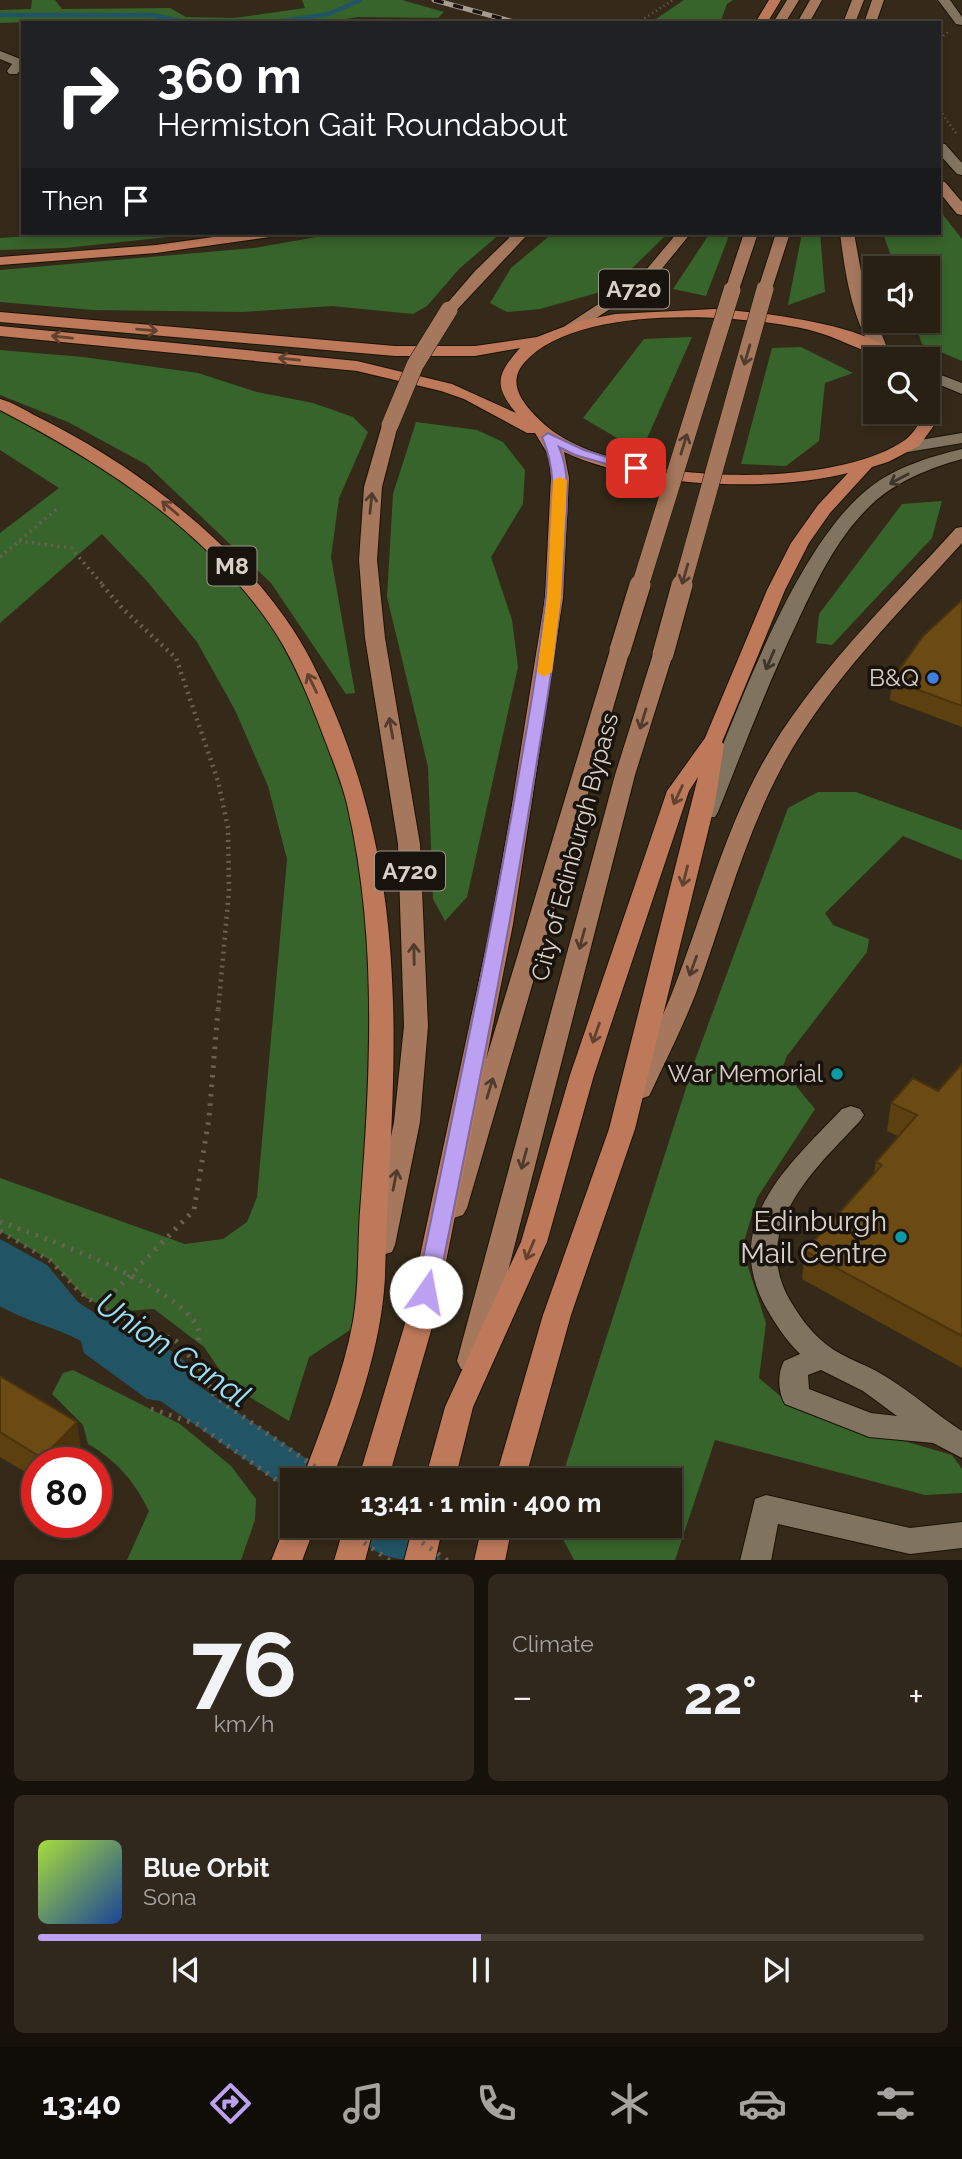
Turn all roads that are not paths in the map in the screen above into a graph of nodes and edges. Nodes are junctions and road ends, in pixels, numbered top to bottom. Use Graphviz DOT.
graph roads {
  1 [pos="775,0"];
  2 [pos="793,0"];
  3 [pos="816,0"];
  4 [pos="858,0"];
  5 [pos="944,0"];
  6 [pos="877,4"];
  7 [pos="762,21"];
  8 [pos="780,21"];
  9 [pos="804,21"];
  10 [pos="850,21"];
  11 [pos="871,21"];
  12 [pos="961,22"];
  13 [pos="947,23"];
  14 [pos="0,55"];
  15 [pos="12,71"];
  16 [pos="941,147"];
  17 [pos="962,171"];
  18 [pos="941,185"];
  19 [pos="962,211"];
  20 [pos="256,235"];
  21 [pos="520,235"];
  22 [pos="682,235"];
  23 [pos="750,235"];
  24 [pos="782,235"];
  25 [pos="847,235"];
  26 [pos="0,261"];
  27 [pos="0,317"];
  28 [pos="570,330"];
  29 [pos="0,331"];
  30 [pos="546,338"];
  31 [pos="872,347"];
  32 [pos="879,347"];
  33 [pos="940,380"];
  34 [pos="962,389"];
  35 [pos="0,404"];
  36 [pos="929,424"];
  37 [pos="546,436"];
  38 [pos="962,438"];
  39 [pos="908,447"];
  40 [pos="962,454"];
  41 [pos="864,466"];
  42 [pos="962,532"];
  43 [pos="715,738"];
  44 [pos="694,843"];
  45 [pos="851,1115"];
  46 [pos="622,1129"];
  47 [pos="421,1317"];
  48 [pos="367,1319"];
  49 [pos="823,1357"];
  50 [pos="459,1407"];
  51 [pos="935,1430"];
  52 [pos="962,1446"];
  53 [pos="321,1468"];
  54 [pos="377,1468"];
  55 [pos="443,1468"];
  56 [pos="513,1468"];
  57 [pos="962,1535"];
  58 [pos="295,1538"];
  59 [pos="355,1538"];
  60 [pos="425,1538"];
  61 [pos="494,1538"];
  62 [pos="907,1550"];
  63 [pos="286,1560"];
  64 [pos="349,1560"];
  65 [pos="419,1560"];
  66 [pos="489,1560"];
  67 [pos="755,1560"];
  1 -- 7 [label="highway"];
  2 -- 8 [label="main road"];
  3 -- 9 [label="main road"];
  4 -- 10 [label="main road"];
  5 -- 12 [label="street"];
  6 -- 11 [label="main road"];
  12 -- 13 [label="street"];
  14 -- 15 [label="street"];
  16 -- 17 [label="street"];
  18 -- 19 [label="main road"];
  20 -- 26 [label="highway"];
  48 -- 21 [label="main road, A720, one-way, bridge"];
  22 -- 28 [label="main road, A720"];
  47 -- 23 [label="main road, City of Edinburgh Bypass, one-way, bridge"];
  24 -- 50 [label="main road, City of Edinburgh Bypass, one-way, bridge"];
  25 -- 32 [label="main road"];
  27 -- 30 [label="highway, one-way"];
  28 -- 30 [label="highway"];
  28 -- 31 [label="highway"];
  37 -- 29 [label="highway, one-way"];
  30 -- 37 [label="highway"];
  33 -- 34 [label="street"];
  48 -- 35 [label="highway, M8, one-way"];
  36 -- 39 [label="highway"];
  37 -- 41 [label="highway"];
  37 -- 47 [label="highway"];
  38 -- 39 [label="street"];
  39 -- 41 [label="highway"];
  40 -- 44 [label="street, one-way"];
  41 -- 43 [label="highway"];
  42 -- 46 [label="main road, one-way"];
  43 -- 44 [label="highway"];
  43 -- 50 [label="highway, one-way"];
  44 -- 46 [label="highway, one-way"];
  45 -- 49 [label="street"];
  46 -- 56 [label="highway"];
  47 -- 54 [label="highway, City of Edinburgh Bypass"];
  48 -- 53 [label="highway, A720"];
  49 -- 51 [label="street"];
  49 -- 51 [label="street"];
  50 -- 55 [label="highway, City of Edinburgh Bypass"];
  51 -- 52 [label="street"];
  57 -- 62 [label="street"];
  58 -- 63 [label="highway"];
  59 -- 64 [label="highway"];
  60 -- 65 [label="highway"];
  61 -- 66 [label="highway"];
  62 -- 67 [label="street"];
}
